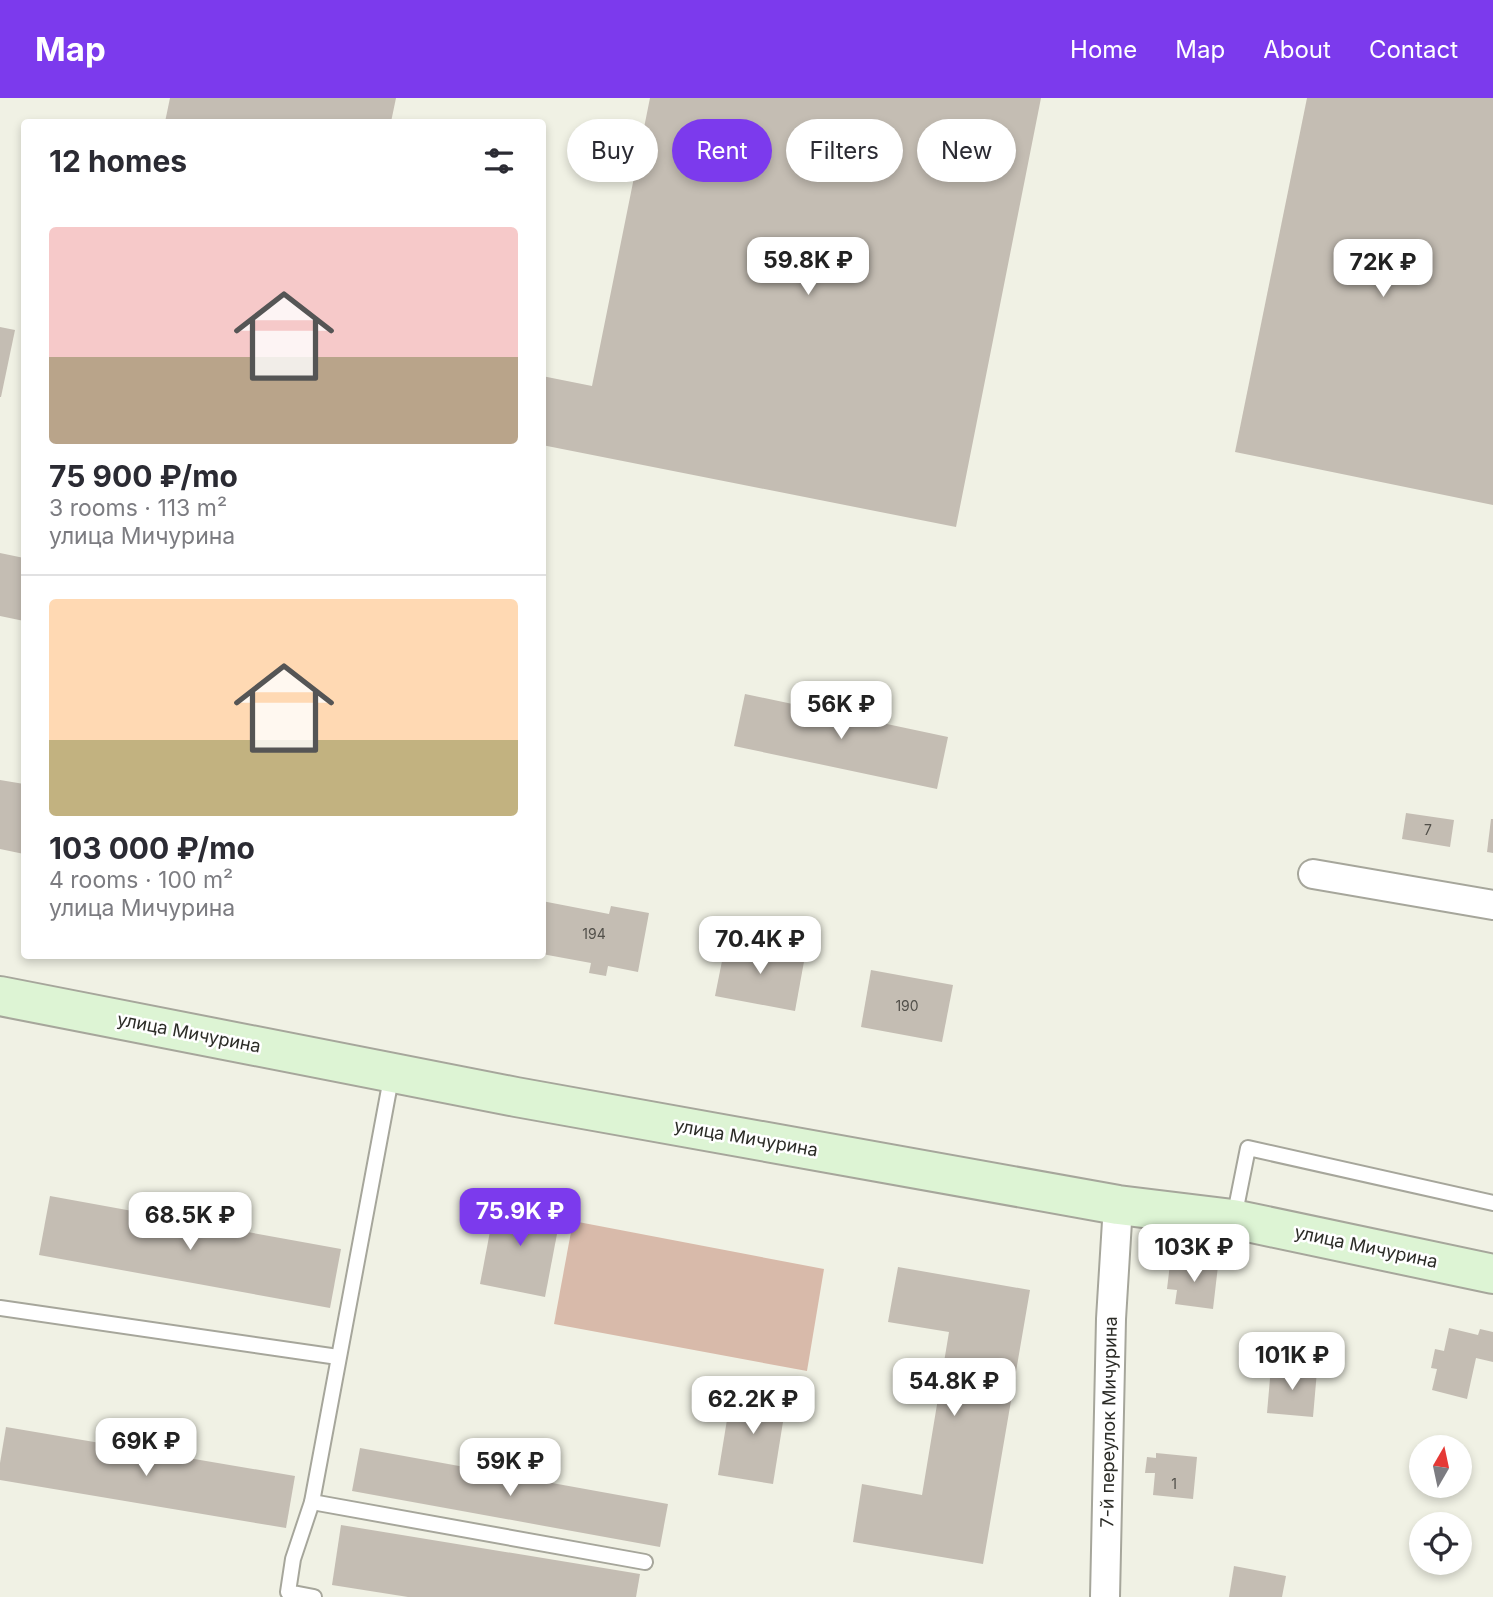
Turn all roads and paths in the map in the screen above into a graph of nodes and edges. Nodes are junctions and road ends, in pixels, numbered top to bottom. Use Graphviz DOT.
graph roads {
  1 [pos="1313,874"];
  2 [pos="1493,905"];
  3 [pos="0,996"];
  4 [pos="392,1072"];
  5 [pos="1493,1203"];
  6 [pos="1118,1205"];
  7 [pos="1233,1219"];
  8 [pos="1493,1274"];
  9 [pos="0,1308"];
  10 [pos="338,1357"];
  11 [pos="312,1502"];
  12 [pos="645,1562"];
  13 [pos="314,1597"];
  14 [pos="1105,1597"];
  1 -- 2 [label="street"];
  3 -- 4 [label="main road, улица Мичурина"];
  4 -- 6 [label="main road, улица Мичурина"];
  4 -- 10 [label="lane"];
  5 -- 7 [label="lane"];
  6 -- 7 [label="main road, улица Мичурина"];
  6 -- 14 [label="street, 7-й переулок Мичурина"];
  7 -- 8 [label="main road, улица Мичурина"];
  9 -- 10 [label="lane"];
  10 -- 11 [label="lane"];
  11 -- 12 [label="lane"];
  11 -- 13 [label="lane"];
}
